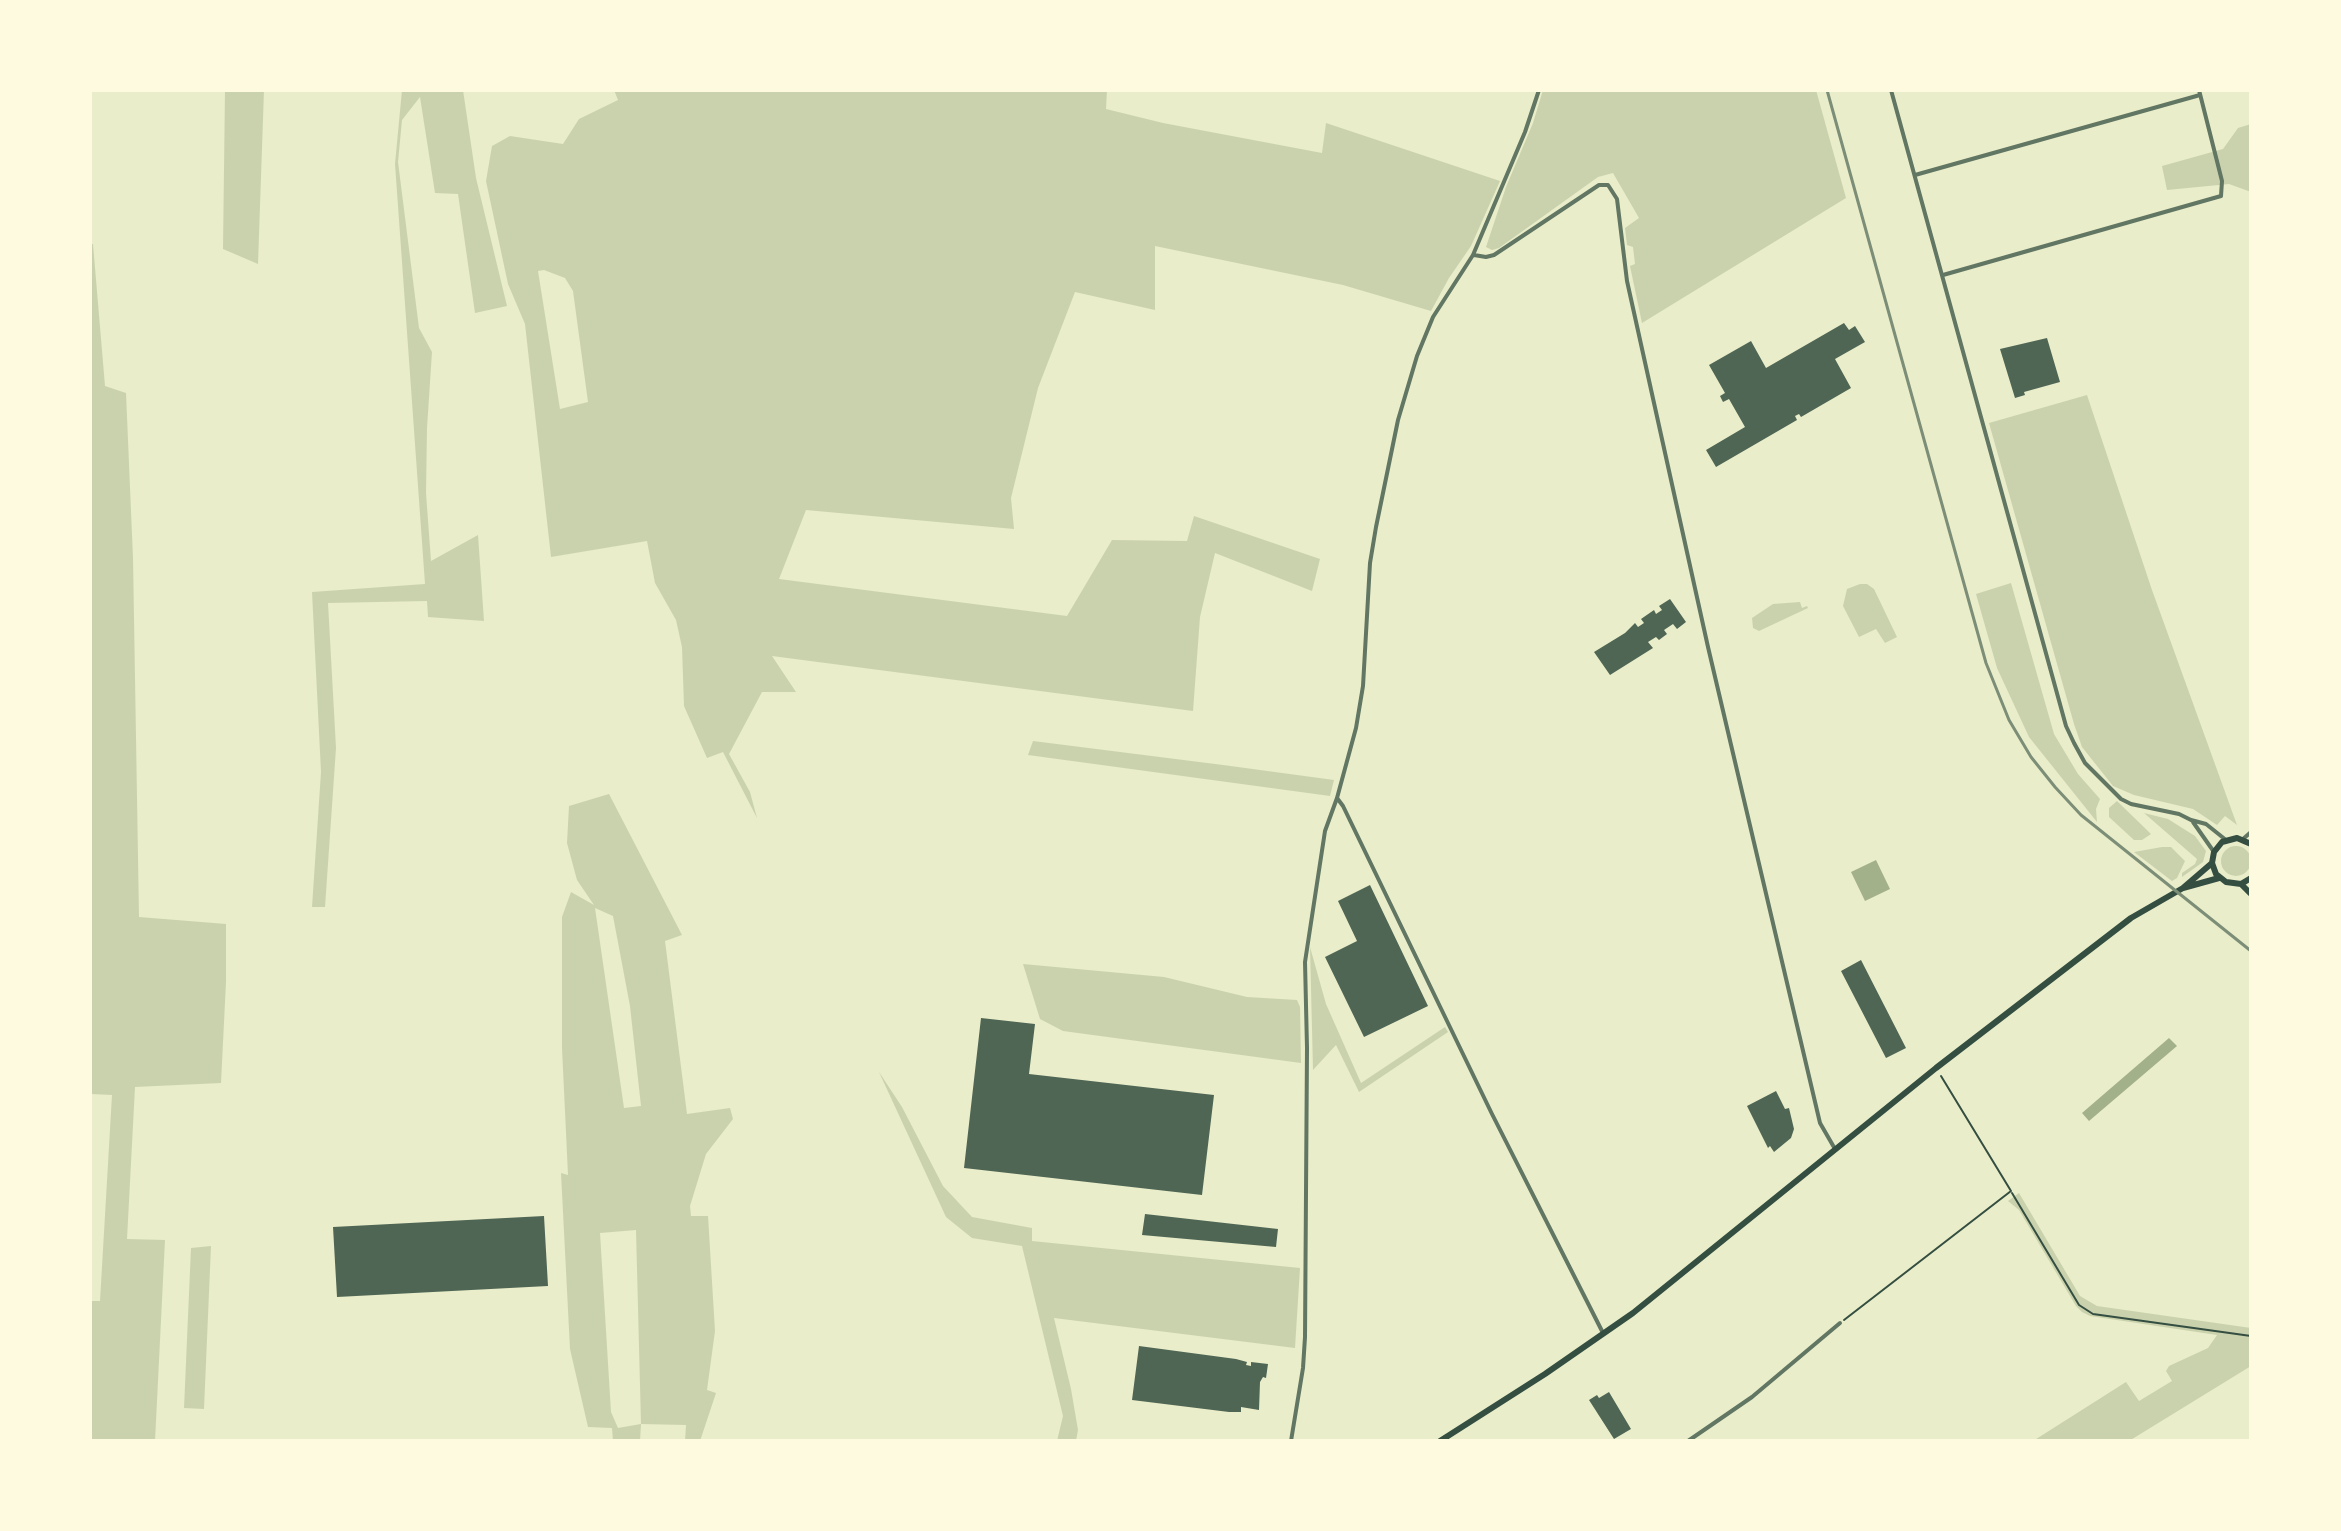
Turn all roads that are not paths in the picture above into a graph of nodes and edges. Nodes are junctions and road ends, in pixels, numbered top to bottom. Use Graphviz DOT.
graph roads {
  1 [pos="1539,90"];
  2 [pos="1891,90"];
  3 [pos="2200,92"];
  4 [pos="1915,175"];
  5 [pos="1473,255"];
  6 [pos="1943,275"];
  7 [pos="1337,798"];
  8 [pos="2191,820"];
  9 [pos="2251,832"];
  10 [pos="2243,839"];
  11 [pos="2226,840"];
  12 [pos="2251,844"];
  13 [pos="2214,852"];
  14 [pos="2212,863"];
  15 [pos="2219,878"];
  16 [pos="2251,878"];
  17 [pos="2241,884"];
  18 [pos="2183,888"];
  19 [pos="2251,894"];
  20 [pos="1835,1149"];
  21 [pos="1840,1323"];
  22 [pos="1604,1334"];
  23 [pos="1291,1441"];
  24 [pos="1440,1441"];
  25 [pos="1688,1441"];
  1 -- 5 [label="street"];
  2 -- 4 [label="street"];
  3 -- 4 [label="street"];
  3 -- 6 [label="street"];
  4 -- 6 [label="street"];
  5 -- 7 [label="street"];
  5 -- 20 [label="street"];
  6 -- 8 [label="street"];
  7 -- 22 [label="street"];
  7 -- 23 [label="street"];
  8 -- 11 [label="street"];
  8 -- 13 [label="street"];
  9 -- 10 [label="street"];
  10 -- 11 [label="main road"];
  10 -- 12 [label="main road"];
  11 -- 13 [label="main road"];
  13 -- 14 [label="main road"];
  14 -- 15 [label="main road"];
  14 -- 18 [label="main road"];
  15 -- 17 [label="main road"];
  15 -- 18 [label="main road"];
  16 -- 17 [label="main road"];
  17 -- 19 [label="main road"];
  18 -- 20 [label="main road"];
  20 -- 22 [label="main road"];
  21 -- 25 [label="street"];
  22 -- 24 [label="main road"];
}
